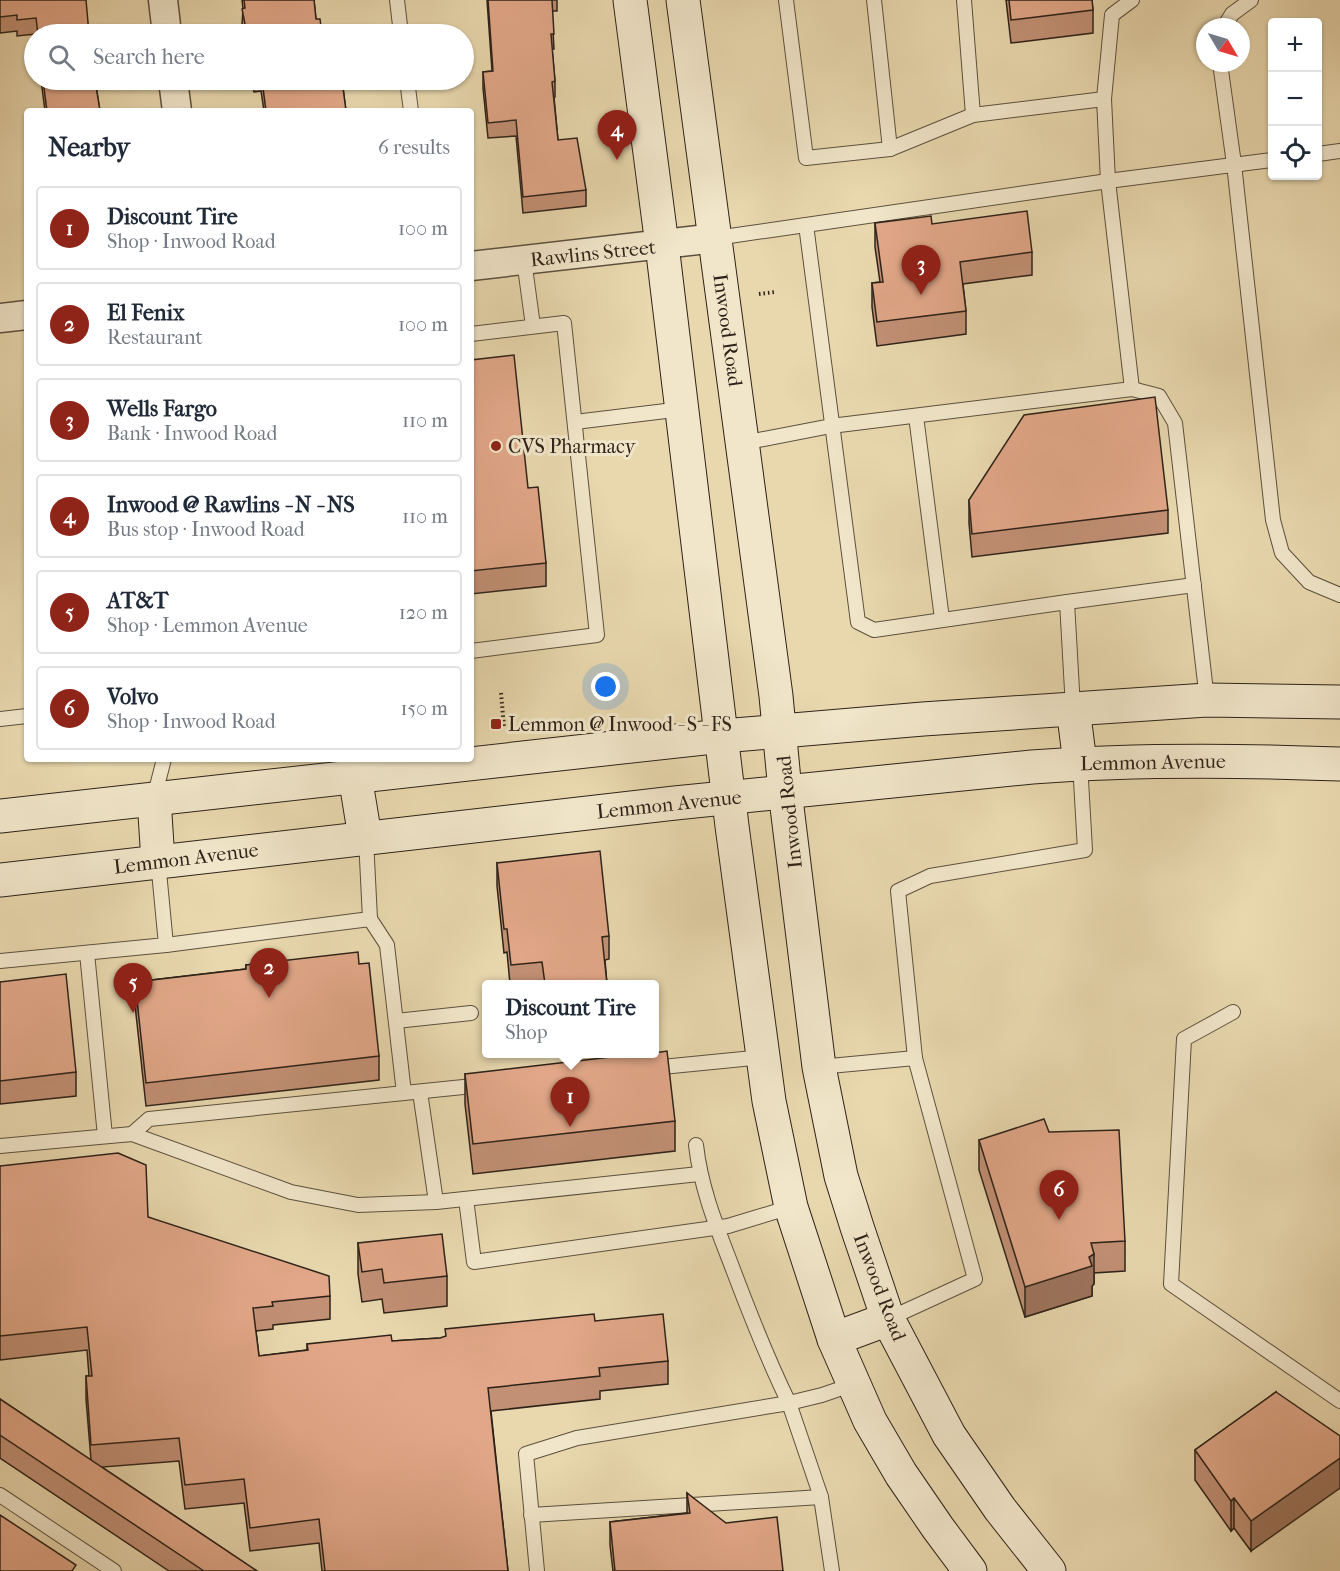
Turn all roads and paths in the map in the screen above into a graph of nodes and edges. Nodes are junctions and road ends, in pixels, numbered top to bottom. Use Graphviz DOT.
graph roads {
  1 [pos="163,0"];
  2 [pos="396,0"];
  3 [pos="630,0"];
  4 [pos="683,0"];
  5 [pos="786,0"];
  6 [pos="874,0"];
  7 [pos="964,0"];
  8 [pos="1132,0"];
  9 [pos="1251,0"];
  10 [pos="1230,18"];
  11 [pos="166,24"];
  12 [pos="400,24"];
  13 [pos="1221,72"];
  14 [pos="174,90"];
  15 [pos="408,90"];
  16 [pos="1104,99"];
  17 [pos="177,108"];
  18 [pos="411,108"];
  19 [pos="973,115"];
  20 [pos="890,149"];
  21 [pos="1340,151"];
  22 [pos="1322,153"];
  23 [pos="1268,160"];
  24 [pos="1234,164"];
  25 [pos="1108,181"];
  26 [pos="806,225"];
  27 [pos="716,238"];
  28 [pos="662,245"];
  29 [pos="524,260"];
  30 [pos="474,266"];
  31 [pos="775,292"];
  32 [pos="759,294"];
  33 [pos="24,315"];
  34 [pos="0,318"];
  35 [pos="533,326"];
  36 [pos="474,334"];
  37 [pos="1132,389"];
  38 [pos="681,409"];
  39 [pos="916,416"];
  40 [pos="575,422"];
  41 [pos="831,426"];
  42 [pos="743,443"];
  43 [pos="1194,585"];
  44 [pos="1340,595"];
  45 [pos="1067,602"];
  46 [pos="942,620"];
  47 [pos="474,651"];
  48 [pos="501,693"];
  49 [pos="1207,700"];
  50 [pos="1340,702"];
  51 [pos="1073,708"];
  52 [pos="24,716"];
  53 [pos="0,719"];
  54 [pos="504,727"];
  55 [pos="780,732"];
  56 [pos="722,736"];
  57 [pos="474,758"];
  58 [pos="163,762"];
  59 [pos="422,762"];
  60 [pos="1080,763"];
  61 [pos="1340,764"];
  62 [pos="353,768"];
  63 [pos="785,791"];
  64 [pos="729,798"];
  65 [pos="154,799"];
  66 [pos="0,816"];
  67 [pos="365,837"];
  68 [pos="158,861"];
  69 [pos="0,880"];
  70 [pos="370,919"];
  71 [pos="166,945"];
  72 [pos="87,953"];
  73 [pos="0,962"];
  74 [pos="1233,1012"];
  75 [pos="471,1013"];
  76 [pos="396,1021"];
  77 [pos="763,1057"];
  78 [pos="915,1058"];
  79 [pos="819,1067"];
  80 [pos="635,1070"];
  81 [pos="492,1084"];
  82 [pos="420,1092"];
  83 [pos="404,1093"];
  84 [pos="132,1134"];
  85 [pos="105,1136"];
  86 [pos="696,1145"];
  87 [pos="0,1146"];
  88 [pos="699,1174"];
  89 [pos="466,1199"];
  90 [pos="436,1202"];
  91 [pos="791,1207"];
  92 [pos="716,1227"];
  93 [pos="888,1319"];
  94 [pos="834,1339"];
  95 [pos="854,1384"];
  96 [pos="1340,1401"];
  97 [pos="789,1404"];
  98 [pos="0,1495"];
  99 [pos="821,1497"];
  100 [pos="531,1515"];
  101 [pos="114,1571"];
  102 [pos="537,1571"];
  103 [pos="832,1571"];
  104 [pos="970,1571"];
  105 [pos="1049,1571"];
  1 -- 11 [label="street"];
  2 -- 12 [label="lane"];
  3 -- 28 [label="main road"];
  4 -- 27 [label="main road, Inwood Road"];
  5 -- 20 [label="lane"];
  6 -- 20 [label="lane"];
  7 -- 19 [label="lane"];
  8 -- 16 [label="lane"];
  9 -- 10 [label="lane"];
  13 -- 24 [label="lane"];
  14 -- 17 [label="street"];
  15 -- 18 [label="lane"];
  16 -- 19 [label="lane"];
  16 -- 25 [label="lane"];
  19 -- 20 [label="lane"];
  21 -- 22 [label="lane"];
  23 -- 24 [label="lane"];
  24 -- 25 [label="lane"];
  24 -- 44 [label="lane"];
  25 -- 26 [label="lane"];
  25 -- 37 [label="lane"];
  26 -- 27 [label="lane"];
  26 -- 41 [label="lane"];
  27 -- 28 [label="street, Rawlins Street"];
  27 -- 42 [label="main road, Inwood Road"];
  28 -- 29 [label="street, Rawlins Street"];
  28 -- 38 [label="main road"];
  29 -- 30 [label="street, Rawlins Street"];
  29 -- 35 [label="lane"];
  31 -- 32 [label="path"];
  33 -- 34 [label="street"];
  35 -- 36 [label="lane"];
  35 -- 40 [label="lane"];
  37 -- 39 [label="lane"];
  37 -- 43 [label="lane"];
  38 -- 40 [label="lane"];
  38 -- 56 [label="main road"];
  39 -- 41 [label="lane"];
  39 -- 46 [label="lane"];
  40 -- 47 [label="lane"];
  41 -- 42 [label="lane"];
  41 -- 46 [label="lane"];
  42 -- 55 [label="main road, Inwood Road"];
  43 -- 45 [label="lane"];
  43 -- 49 [label="lane"];
  45 -- 46 [label="lane"];
  45 -- 51 [label="lane"];
  48 -- 54 [label="path"];
  49 -- 50 [label="main road"];
  49 -- 51 [label="main road"];
  51 -- 55 [label="main road"];
  51 -- 60 [label="main road"];
  52 -- 53 [label="lane"];
  55 -- 56 [label="main road"];
  55 -- 63 [label="main road, Inwood Road"];
  56 -- 57 [label="main road"];
  56 -- 64 [label="main road"];
  58 -- 65 [label="lane"];
  59 -- 62 [label="main road"];
  60 -- 61 [label="main road, Lemmon Avenue"];
  60 -- 63 [label="main road, Lemmon Avenue"];
  60 -- 78 [label="lane"];
  62 -- 65 [label="main road"];
  62 -- 67 [label="main road"];
  63 -- 64 [label="main road, Lemmon Avenue"];
  63 -- 79 [label="main road, Inwood Road"];
  64 -- 67 [label="main road, Lemmon Avenue"];
  64 -- 77 [label="main road"];
  65 -- 66 [label="main road"];
  65 -- 68 [label="main road"];
  67 -- 68 [label="main road, Lemmon Avenue"];
  67 -- 70 [label="lane"];
  68 -- 69 [label="main road, Lemmon Avenue"];
  68 -- 71 [label="lane"];
  70 -- 71 [label="lane"];
  70 -- 76 [label="lane"];
  71 -- 72 [label="lane"];
  72 -- 73 [label="lane"];
  72 -- 85 [label="lane"];
  74 -- 96 [label="lane"];
  75 -- 76 [label="lane"];
  76 -- 83 [label="lane"];
  77 -- 80 [label="lane"];
  77 -- 91 [label="main road"];
  78 -- 79 [label="lane"];
  78 -- 93 [label="lane"];
  79 -- 93 [label="main road, Inwood Road"];
  81 -- 82 [label="lane"];
  82 -- 83 [label="lane"];
  82 -- 90 [label="lane"];
  83 -- 84 [label="lane"];
  84 -- 85 [label="lane"];
  84 -- 90 [label="lane"];
  85 -- 87 [label="lane"];
  86 -- 88 [label="lane"];
  88 -- 89 [label="lane"];
  88 -- 92 [label="lane"];
  89 -- 90 [label="lane"];
  89 -- 92 [label="lane"];
  91 -- 92 [label="lane"];
  91 -- 94 [label="main road"];
  92 -- 97 [label="lane"];
  93 -- 94 [label="main road"];
  93 -- 105 [label="main road, Inwood Road"];
  94 -- 95 [label="main road"];
  95 -- 97 [label="lane"];
  95 -- 104 [label="main road"];
  97 -- 99 [label="lane"];
  97 -- 100 [label="lane"];
  98 -- 101 [label="lane"];
  99 -- 100 [label="lane"];
  99 -- 103 [label="lane"];
  100 -- 102 [label="lane"];
}
